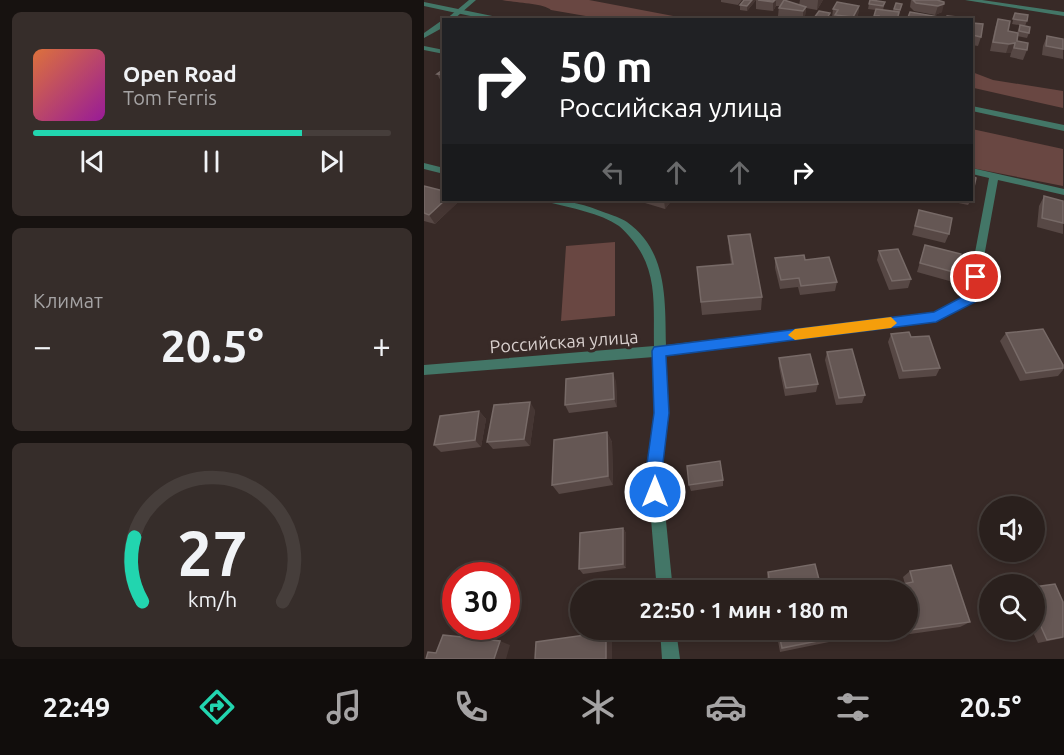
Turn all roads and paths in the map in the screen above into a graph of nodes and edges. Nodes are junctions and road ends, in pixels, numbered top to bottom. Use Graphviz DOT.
graph roads {
  1 [pos="473,0"];
  2 [pos="968,0"];
  3 [pos="424,4"];
  4 [pos="460,11"];
  5 [pos="1063,14"];
  6 [pos="451,18"];
  7 [pos="493,18"];
  8 [pos="442,24"];
  9 [pos="424,36"];
  10 [pos="424,48"];
  11 [pos="442,52"];
  12 [pos="973,109"];
  13 [pos="1063,128"];
  14 [pos="424,166"];
  15 [pos="442,170"];
  16 [pos="973,171"];
  17 [pos="994,177"];
  18 [pos="1063,192"];
  19 [pos="556,201"];
  20 [pos="659,351"];
  21 [pos="424,370"];
  22 [pos="663,580"];
  23 [pos="669,640"];
  24 [pos="671,659"];
  1 -- 4 [label="street"];
  2 -- 5 [label="street"];
  3 -- 4 [label="street"];
  4 -- 6 [label="street"];
  4 -- 7 [label="street"];
  8 -- 9 [label="street"];
  10 -- 11 [label="street"];
  12 -- 13 [label="street"];
  14 -- 15 [label="street"];
  16 -- 17 [label="street"];
  17 -- 18 [label="street"];
  17 -- 20 [label="street, Российская улица"];
  19 -- 20 [label="street"];
  20 -- 21 [label="street, Российская улица"];
  20 -- 22 [label="street"];
  23 -- 24 [label="street"];
}
